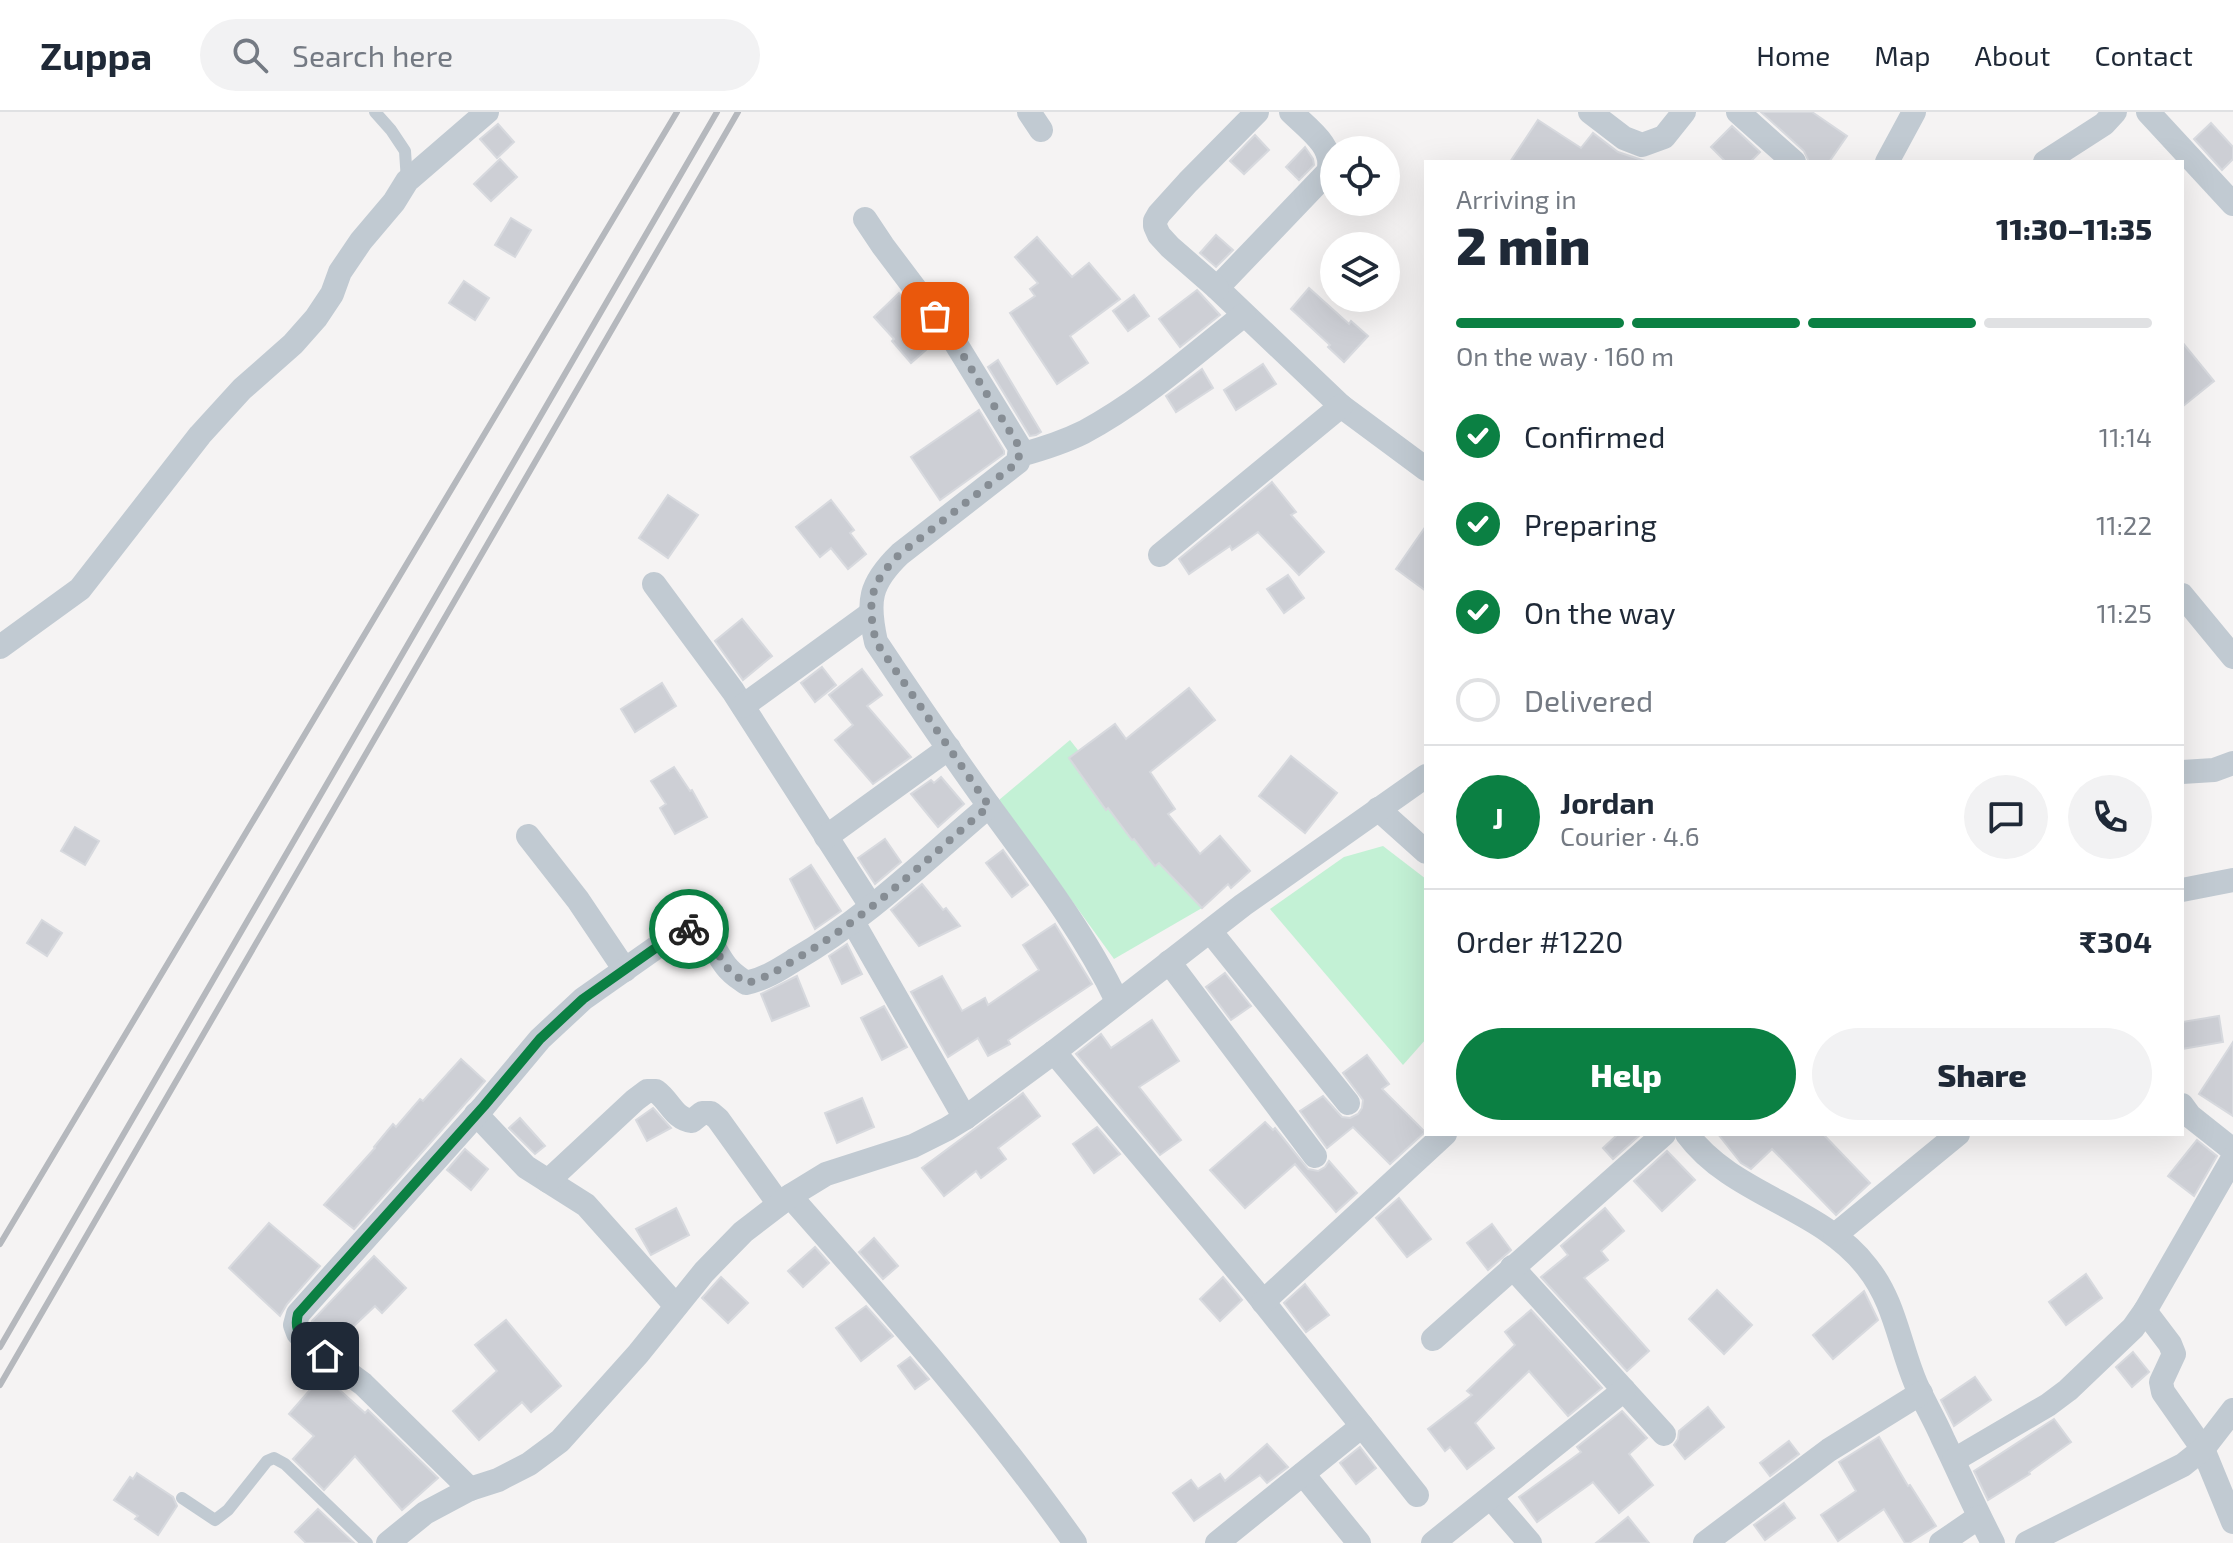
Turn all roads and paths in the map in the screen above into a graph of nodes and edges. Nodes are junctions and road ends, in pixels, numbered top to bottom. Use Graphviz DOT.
graph roads {
  1 [pos="375,112"];
  2 [pos="487,112"];
  3 [pos="1257,112"];
  4 [pos="1291,112"];
  5 [pos="1590,112"];
  6 [pos="1684,112"];
  7 [pos="1738,112"];
  8 [pos="1914,112"];
  9 [pos="2115,112"];
  10 [pos="2148,112"];
  11 [pos="1792,160"];
  12 [pos="1888,160"];
  13 [pos="2048,160"];
  14 [pos="407,181"];
  15 [pos="2233,204"];
  16 [pos="865,219"];
  17 [pos="1217,288"];
  18 [pos="1244,315"];
  19 [pos="1341,406"];
  20 [pos="1020,455"];
  21 [pos="1424,468"];
  22 [pos="1160,555"];
  23 [pos="654,584"];
  24 [pos="2184,597"];
  25 [pos="870,614"];
  26 [pos="0,647"];
  27 [pos="2233,657"];
  28 [pos="743,706"];
  29 [pos="949,748"];
  30 [pos="2233,763"];
  31 [pos="2184,772"];
  32 [pos="1424,777"];
  33 [pos="989,806"];
  34 [pos="1378,809"];
  35 [pos="528,836"];
  36 [pos="826,837"];
  37 [pos="1424,850"];
  38 [pos="2233,880"];
  39 [pos="2184,890"];
  40 [pos="862,914"];
  41 [pos="1210,931"];
  42 [pos="1169,962"];
  43 [pos="625,970"];
  44 [pos="1117,1001"];
  45 [pos="1054,1052"];
  46 [pos="1348,1103"];
  47 [pos="2184,1108"];
  48 [pos="476,1114"];
  49 [pos="965,1118"];
  50 [pos="1443,1136"];
  51 [pos="1662,1136"];
  52 [pos="1689,1136"];
  53 [pos="1956,1136"];
  54 [pos="2233,1150"];
  55 [pos="1315,1156"];
  56 [pos="2233,1158"];
  57 [pos="548,1181"];
  58 [pos="784,1200"];
  59 [pos="1835,1235"];
  60 [pos="1512,1267"];
  61 [pos="1263,1302"];
  62 [pos="676,1306"];
  63 [pos="2145,1311"];
  64 [pos="1433,1339"];
  65 [pos="1919,1389"];
  66 [pos="1624,1390"];
  67 [pos="2233,1410"];
  68 [pos="1362,1426"];
  69 [pos="1664,1434"];
  70 [pos="2203,1449"];
  71 [pos="1954,1460"];
  72 [pos="1303,1474"];
  73 [pos="470,1489"];
  74 [pos="1417,1495"];
  75 [pos="182,1498"];
  76 [pos="1491,1498"];
  77 [pos="1979,1517"];
  78 [pos="2233,1522"];
  79 [pos="367,1543"];
  80 [pos="388,1543"];
  81 [pos="1075,1543"];
  82 [pos="1217,1543"];
  83 [pos="1359,1543"];
  84 [pos="1433,1543"];
  85 [pos="1530,1543"];
  86 [pos="1705,1543"];
  87 [pos="1941,1543"];
  88 [pos="1993,1543"];
  89 [pos="2027,1543"];
  1 -- 14 [label="lane"];
  2 -- 14 [label="street"];
  3 -- 17 [label="street"];
  4 -- 17 [label="street"];
  5 -- 6 [label="street"];
  7 -- 11 [label="street"];
  8 -- 12 [label="street"];
  9 -- 13 [label="street"];
  10 -- 15 [label="street"];
  14 -- 26 [label="street"];
  16 -- 20 [label="street"];
  17 -- 18 [label="street"];
  18 -- 19 [label="street"];
  18 -- 20 [label="street"];
  19 -- 21 [label="street"];
  19 -- 22 [label="street"];
  20 -- 25 [label="street"];
  23 -- 28 [label="street"];
  24 -- 27 [label="street"];
  25 -- 28 [label="street"];
  25 -- 29 [label="street"];
  28 -- 36 [label="street"];
  29 -- 33 [label="street"];
  29 -- 36 [label="street"];
  30 -- 31 [label="street"];
  32 -- 34 [label="street"];
  33 -- 40 [label="street"];
  33 -- 44 [label="street"];
  34 -- 37 [label="street"];
  34 -- 41 [label="street"];
  35 -- 43 [label="street"];
  36 -- 40 [label="street"];
  38 -- 39 [label="street"];
  40 -- 43 [label="street"];
  40 -- 49 [label="street"];
  41 -- 42 [label="street"];
  41 -- 46 [label="street"];
  42 -- 44 [label="street"];
  42 -- 55 [label="street"];
  43 -- 48 [label="street"];
  44 -- 45 [label="street"];
  45 -- 49 [label="street"];
  45 -- 61 [label="street"];
  47 -- 54 [label="street"];
  48 -- 57 [label="street"];
  48 -- 73 [label="street"];
  49 -- 58 [label="street"];
  50 -- 61 [label="street"];
  51 -- 60 [label="street"];
  52 -- 59 [label="street"];
  53 -- 59 [label="street"];
  56 -- 63 [label="street"];
  57 -- 58 [label="street"];
  57 -- 62 [label="street"];
  58 -- 62 [label="street"];
  58 -- 81 [label="street"];
  59 -- 65 [label="street"];
  60 -- 64 [label="street"];
  60 -- 66 [label="street"];
  61 -- 68 [label="street"];
  62 -- 73 [label="street"];
  63 -- 70 [label="street"];
  63 -- 71 [label="street"];
  65 -- 71 [label="street"];
  65 -- 86 [label="street"];
  66 -- 69 [label="street"];
  66 -- 76 [label="street"];
  67 -- 70 [label="street"];
  68 -- 72 [label="street"];
  68 -- 74 [label="street"];
  70 -- 78 [label="street"];
  70 -- 89 [label="street"];
  71 -- 77 [label="street"];
  72 -- 82 [label="street"];
  72 -- 83 [label="street"];
  73 -- 80 [label="street"];
  75 -- 79 [label="lane"];
  76 -- 84 [label="street"];
  76 -- 85 [label="street"];
  77 -- 87 [label="street"];
  77 -- 88 [label="street"];
}
